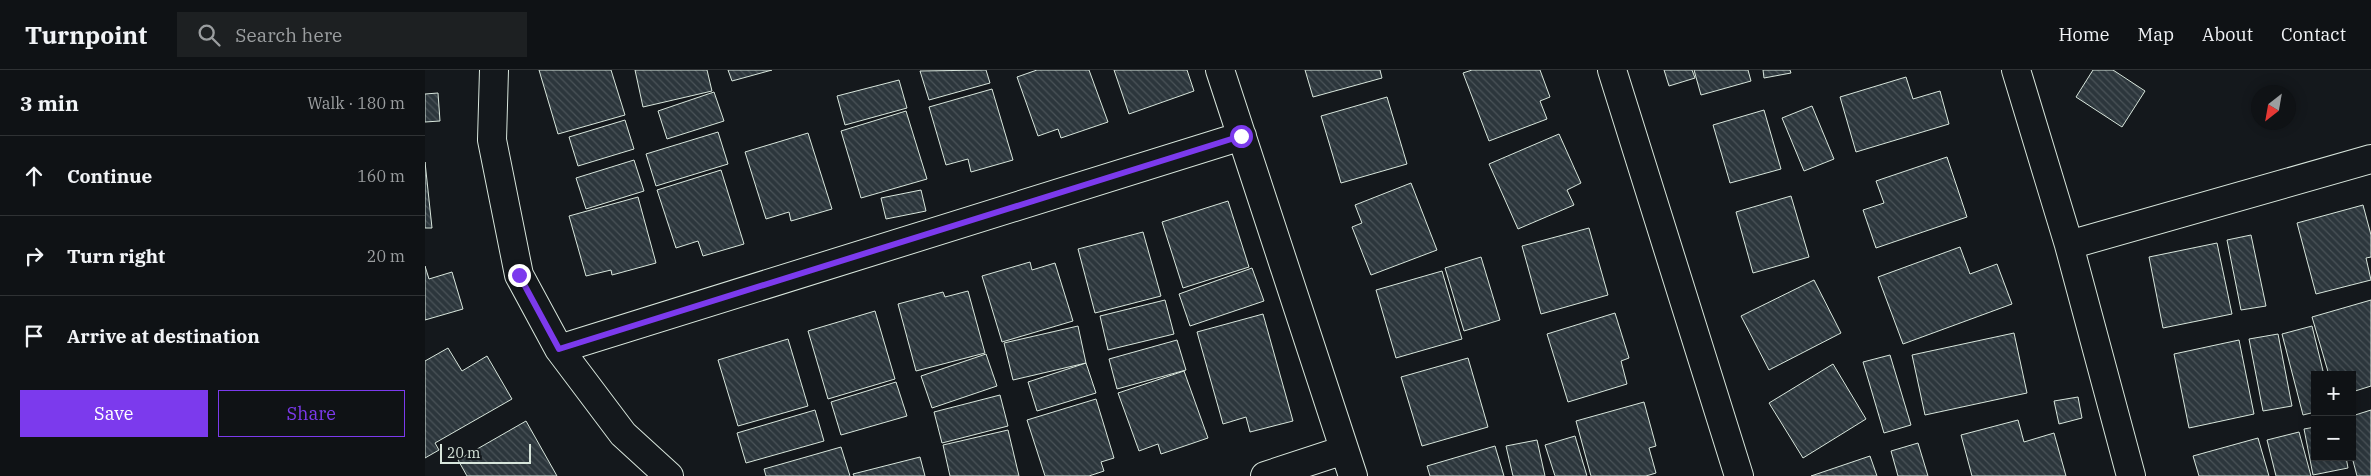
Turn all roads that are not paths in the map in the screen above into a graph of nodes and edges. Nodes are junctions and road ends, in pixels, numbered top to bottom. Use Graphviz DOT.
graph roads {
  1 [pos="494,70"];
  2 [pos="1220,70"];
  3 [pos="1612,70"];
  4 [pos="2016,70"];
  5 [pos="1241,136"];
  6 [pos="2371,159"];
  7 [pos="2069,244"];
  8 [pos="559,349"];
  9 [pos="1344,450"];
  10 [pos="669,476"];
  11 [pos="1265,476"];
  12 [pos="1353,476"];
  13 [pos="1739,476"];
  14 [pos="2131,476"];
  1 -- 8 [label="street"];
  2 -- 5 [label="street"];
  3 -- 13 [label="street"];
  4 -- 7 [label="street"];
  5 -- 8 [label="street"];
  5 -- 9 [label="street"];
  6 -- 7 [label="street"];
  7 -- 14 [label="street"];
  8 -- 10 [label="street"];
  9 -- 11 [label="street"];
  9 -- 12 [label="street"];
}
